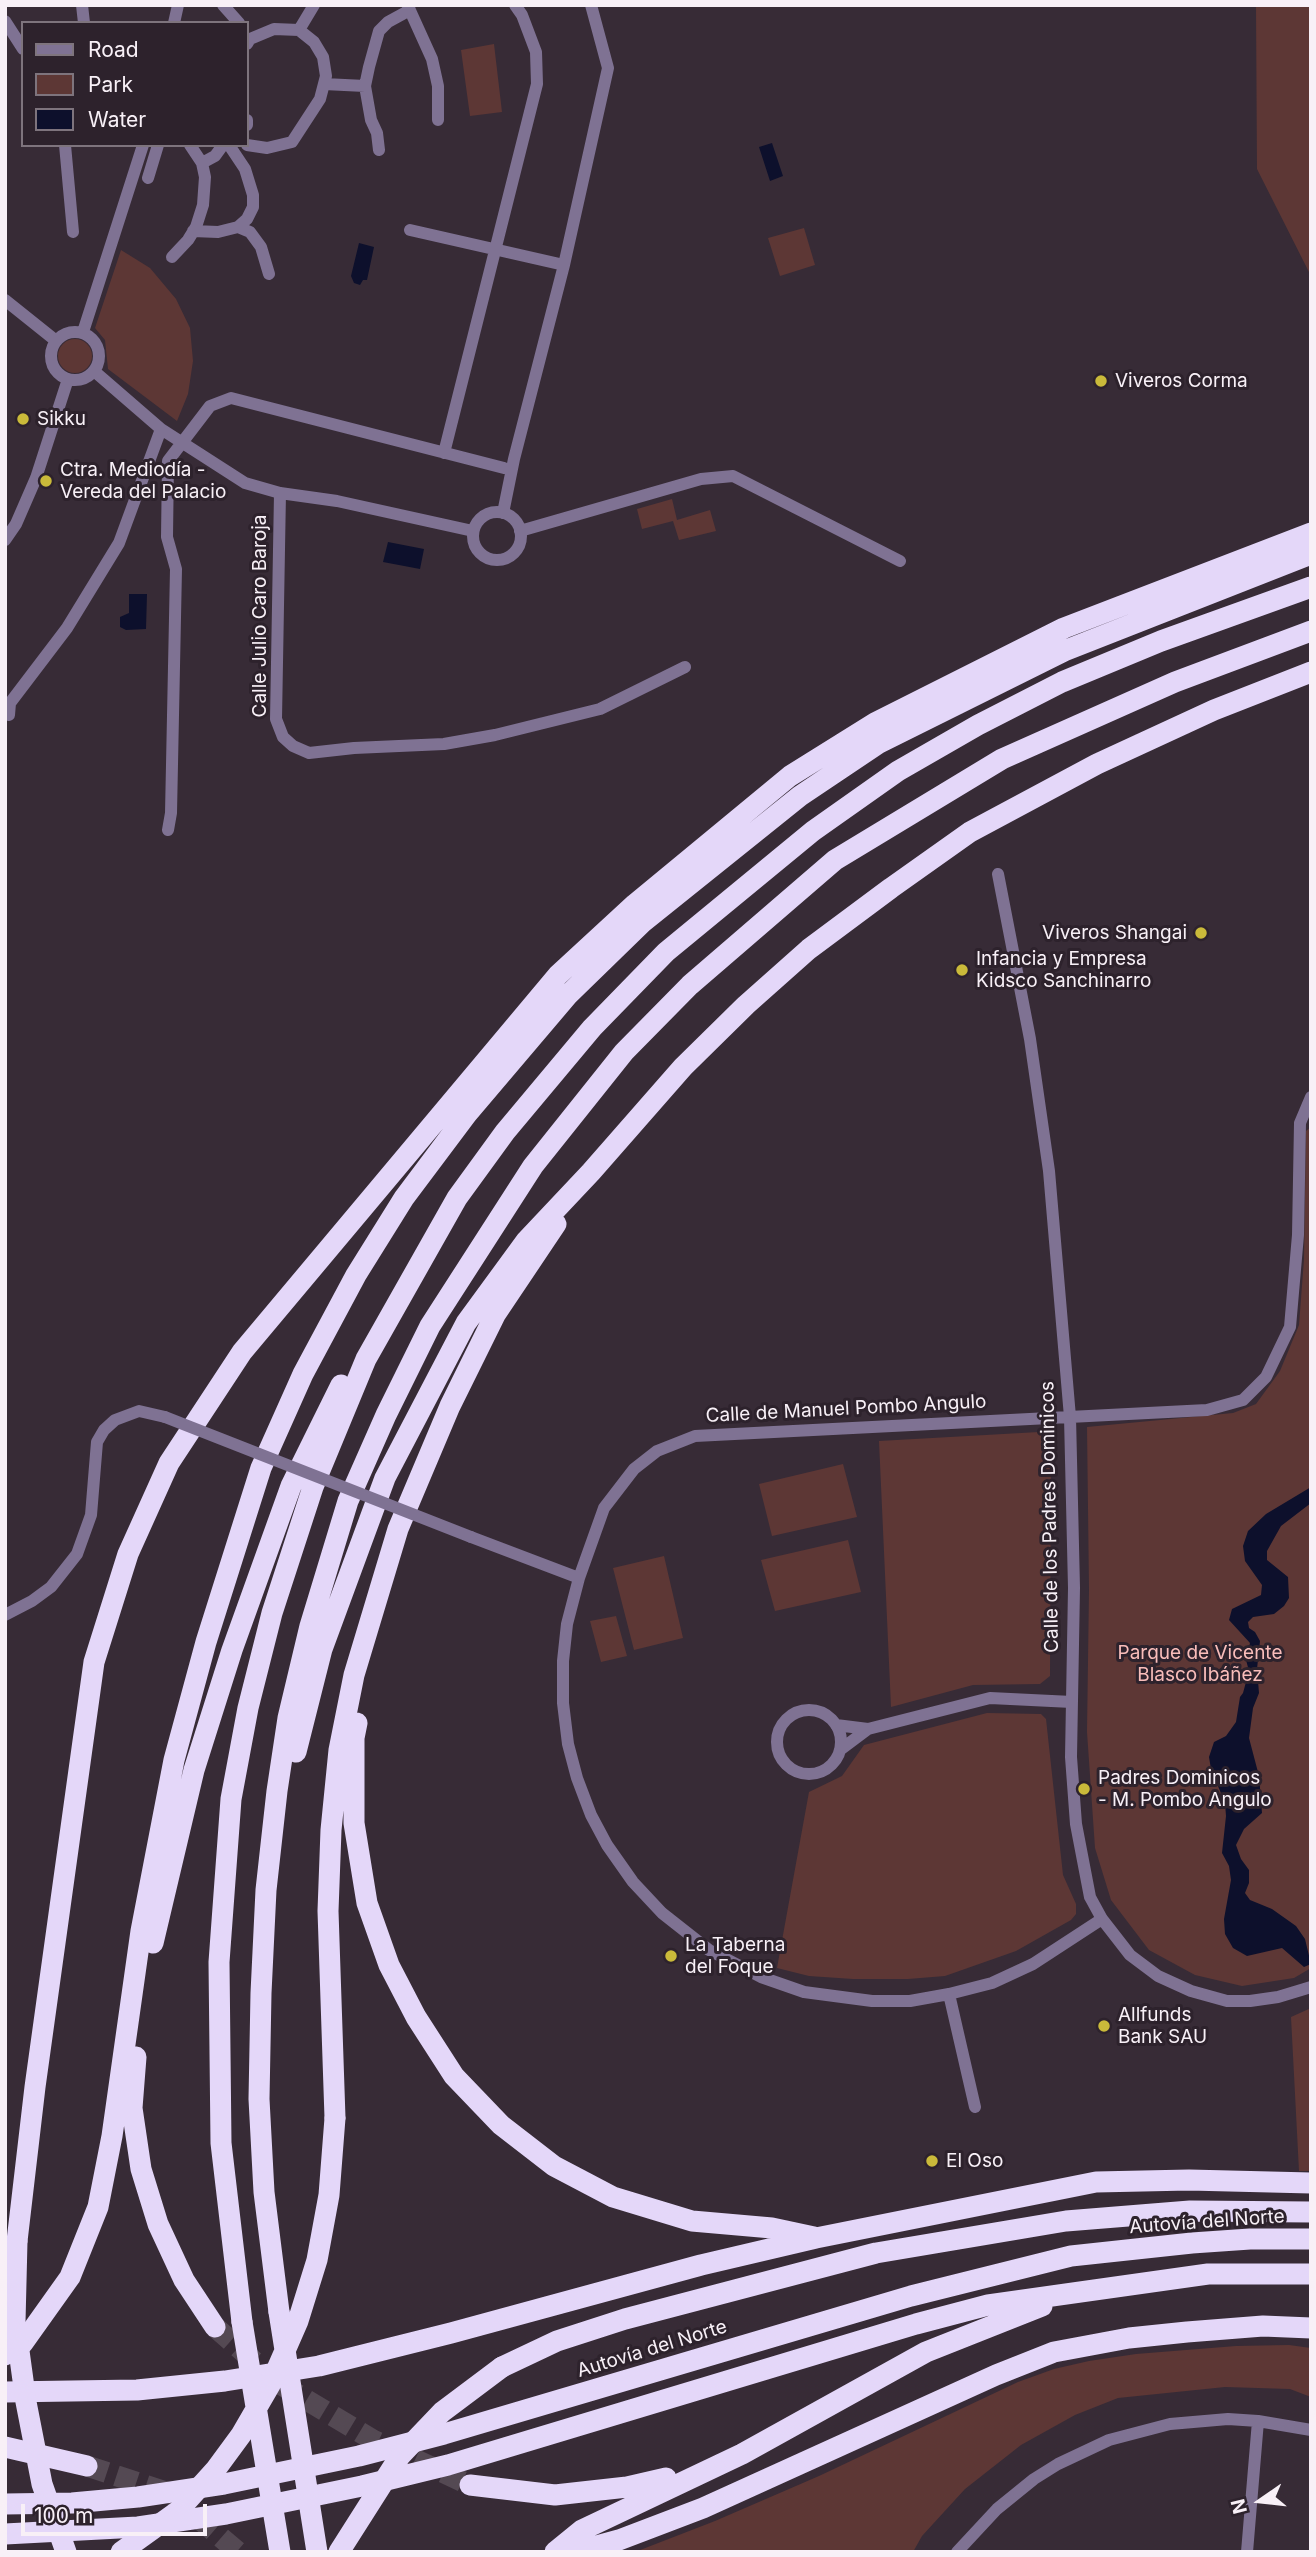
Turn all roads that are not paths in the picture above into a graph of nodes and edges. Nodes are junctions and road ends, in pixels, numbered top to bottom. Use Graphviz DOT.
graph roads {
  1 [pos="223,5"];
  2 [pos="314,5"];
  3 [pos="515,5"];
  4 [pos="591,5"];
  5 [pos="409,8"];
  6 [pos="5,21"];
  7 [pos="237,21"];
  8 [pos="299,30"];
  9 [pos="248,39"];
  10 [pos="21,46"];
  11 [pos="324,84"];
  12 [pos="365,86"];
  13 [pos="439,120"];
  14 [pos="248,145"];
  15 [pos="65,147"];
  16 [pos="142,147"];
  17 [pos="158,147"];
  18 [pos="191,147"];
  19 [pos="222,147"];
  20 [pos="230,147"];
  21 [pos="379,150"];
  22 [pos="202,163"];
  23 [pos="148,178"];
  24 [pos="238,227"];
  25 [pos="410,230"];
  26 [pos="193,231"];
  27 [pos="73,232"];
  28 [pos="495,248"];
  29 [pos="172,257"];
  30 [pos="564,265"];
  31 [pos="269,274"];
  32 [pos="5,300"];
  33 [pos="83,332"];
  34 [pos="55,340"];
  35 [pos="94,371"];
  36 [pos="68,379"];
  37 [pos="161,429"];
  38 [pos="182,442"];
  39 [pos="444,453"];
  40 [pos="504,468"];
  41 [pos="280,493"];
  42 [pos="503,513"];
  43 [pos="473,531"];
  44 [pos="520,531"];
  45 [pos="1311,533"];
  46 [pos="5,540"];
  47 [pos="1311,554"];
  48 [pos="900,561"];
  49 [pos="1311,587"];
  50 [pos="1311,631"];
  51 [pos="685,667"];
  52 [pos="1311,672"];
  53 [pos="9,715"];
  54 [pos="168,830"];
  55 [pos="998,874"];
  56 [pos="1311,1097"];
  57 [pos="591,1172"];
  58 [pos="366,1359"];
  59 [pos="1070,1417"];
  60 [pos="579,1578"];
  61 [pos="375,1601"];
  62 [pos="5,1615"];
  63 [pos="1072,1702"];
  64 [pos="836,1725"];
  65 [pos="868,1729"];
  66 [pos="840,1750"];
  67 [pos="267,1890"];
  68 [pos="1102,1919"];
  69 [pos="1311,1987"];
  70 [pos="949,1994"];
  71 [pos="975,2107"];
  72 [pos="1311,2183"];
  73 [pos="1311,2212"];
  74 [pos="817,2238"];
  75 [pos="1311,2239"];
  76 [pos="1311,2274"];
  77 [pos="1082,2291"];
  78 [pos="1263,2326"];
  79 [pos="215,2327"];
  80 [pos="1311,2328"];
  81 [pos="1311,2339"];
  82 [pos="5,2355"];
  83 [pos="5,2392"];
  84 [pos="1258,2421"];
  85 [pos="1311,2430"];
  86 [pos="5,2447"];
  87 [pos="742,2454"];
  88 [pos="87,2466"];
  89 [pos="470,2485"];
  90 [pos="5,2504"];
  91 [pos="5,2534"];
  92 [pos="66,2552"];
  93 [pos="121,2552"];
  94 [pos="280,2552"];
  95 [pos="317,2552"];
  96 [pos="339,2552"];
  97 [pos="555,2552"];
  98 [pos="575,2552"];
  99 [pos="957,2552"];
  100 [pos="1247,2552"];
  1 -- 7 [label="street"];
  2 -- 8 [label="street"];
  3 -- 28 [label="street"];
  4 -- 30 [label="street"];
  5 -- 12 [label="street"];
  5 -- 13 [label="street"];
  6 -- 10 [label="street"];
  8 -- 9 [label="street"];
  8 -- 11 [label="street"];
  11 -- 12 [label="street"];
  11 -- 14 [label="street"];
  12 -- 21 [label="street"];
  15 -- 27 [label="street"];
  16 -- 33 [label="street"];
  17 -- 23 [label="street"];
  18 -- 22 [label="street"];
  19 -- 22 [label="street"];
  20 -- 24 [label="street"];
  22 -- 26 [label="street"];
  24 -- 26 [label="street"];
  24 -- 31 [label="street"];
  25 -- 28 [label="street"];
  26 -- 29 [label="street"];
  28 -- 30 [label="street"];
  28 -- 39 [label="street"];
  30 -- 42 [label="street"];
  32 -- 34 [label="street"];
  33 -- 34 [label="street"];
  33 -- 35 [label="street"];
  34 -- 36 [label="street"];
  35 -- 36 [label="street"];
  35 -- 37 [label="street, Calle Julio Caro Baroja"];
  36 -- 46 [label="street"];
  37 -- 38 [label="street, Calle Julio Caro Baroja"];
  37 -- 53 [label="street"];
  38 -- 39 [label="street"];
  38 -- 41 [label="street, Calle Julio Caro Baroja"];
  38 -- 54 [label="street"];
  39 -- 40 [label="street"];
  41 -- 43 [label="street, Calle Julio Caro Baroja"];
  41 -- 51 [label="street, Calle Julio Caro Baroja"];
  42 -- 43 [label="street"];
  42 -- 44 [label="street"];
  43 -- 44 [label="street"];
  44 -- 48 [label="street"];
  45 -- 92 [label="highway, bridge"];
  47 -- 82 [label="highway"];
  49 -- 58 [label="highway"];
  50 -- 67 [label="highway"];
  52 -- 57 [label="highway"];
  55 -- 59 [label="street, Calle de los Padres Dominicos"];
  56 -- 59 [label="street, Calle de Manuel Pombo Angulo"];
  57 -- 61 [label="highway"];
  57 -- 67 [label="highway"];
  58 -- 79 [label="highway"];
  58 -- 94 [label="highway, bridge"];
  59 -- 60 [label="street, Calle de Manuel Pombo Angulo"];
  59 -- 63 [label="street, Calle de los Padres Dominicos"];
  60 -- 62 [label="street, bridge"];
  60 -- 70 [label="street, Calle de Manuel Pombo Angulo"];
  61 -- 74 [label="highway"];
  61 -- 93 [label="highway, bridge"];
  63 -- 65 [label="street"];
  63 -- 68 [label="street, Calle de los Padres Dominicos"];
  64 -- 65 [label="street"];
  64 -- 66 [label="street"];
  64 -- 66 [label="street"];
  65 -- 66 [label="street"];
  67 -- 95 [label="highway, bridge"];
  68 -- 69 [label="street, Calle de los Padres Dominicos"];
  68 -- 70 [label="street, Calle de Manuel Pombo Angulo"];
  70 -- 71 [label="street"];
  72 -- 74 [label="highway"];
  73 -- 96 [label="highway, bridge"];
  74 -- 83 [label="highway"];
  75 -- 90 [label="highway, Autovía del Norte"];
  76 -- 77 [label="highway"];
  77 -- 87 [label="highway"];
  77 -- 91 [label="highway"];
  78 -- 80 [label="highway"];
  78 -- 81 [label="highway"];
  78 -- 98 [label="highway"];
  84 -- 85 [label="street"];
  84 -- 99 [label="street"];
  84 -- 100 [label="street"];
  86 -- 88 [label="highway"];
  87 -- 89 [label="highway"];
  87 -- 97 [label="highway"];
}
